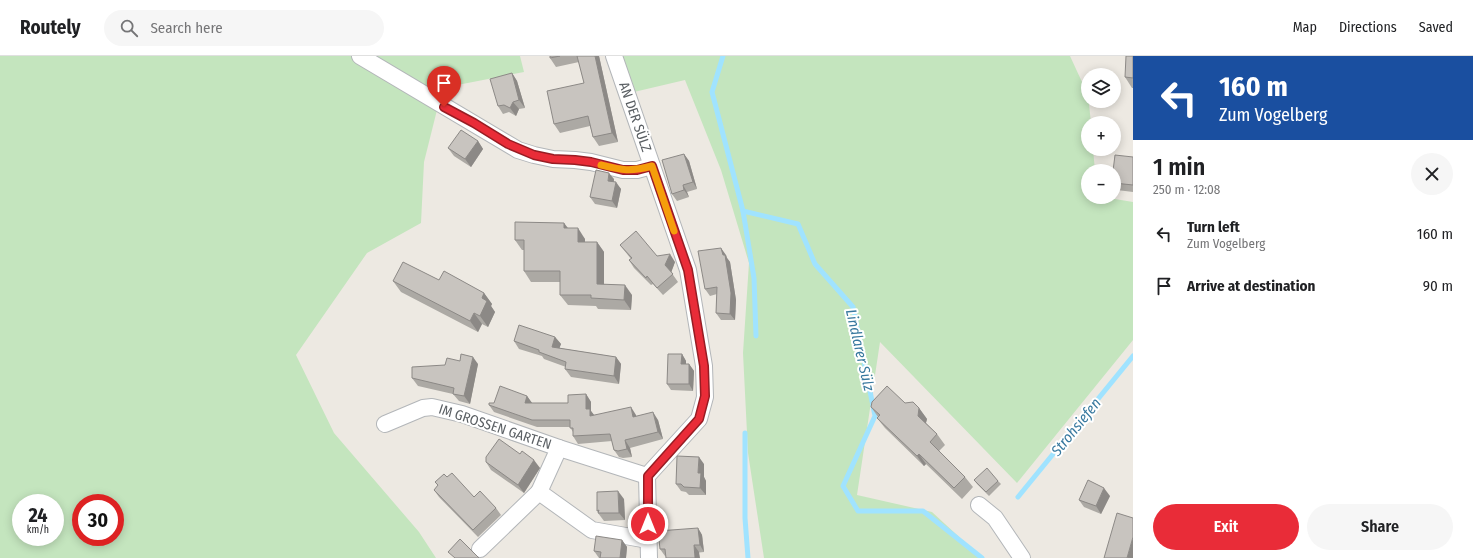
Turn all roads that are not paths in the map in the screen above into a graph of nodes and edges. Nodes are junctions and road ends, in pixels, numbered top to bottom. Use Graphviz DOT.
graph roads {
  1 [pos="360,56"];
  2 [pos="614,56"];
  3 [pos="652,166"];
  4 [pos="385,424"];
  5 [pos="559,448"];
  6 [pos="648,476"];
  7 [pos="539,492"];
  8 [pos="979,505"];
  9 [pos="648,540"];
  10 [pos="480,549"];
  11 [pos="649,558"];
  12 [pos="1022,558"];
  1 -- 3 [label="street"];
  2 -- 3 [label="street, AN DER SÜLZ"];
  3 -- 6 [label="street, AN DER SÜLZ"];
  4 -- 5 [label="street, IM GROSSEN GARTEN"];
  5 -- 6 [label="street, IM GROSSEN GARTEN"];
  5 -- 7 [label="street, IM GROSSEN GARTEN"];
  6 -- 9 [label="street"];
  7 -- 9 [label="street"];
  7 -- 10 [label="street, IM GROSSEN GARTEN"];
  8 -- 12 [label="street"];
  9 -- 11 [label="street"];
}
